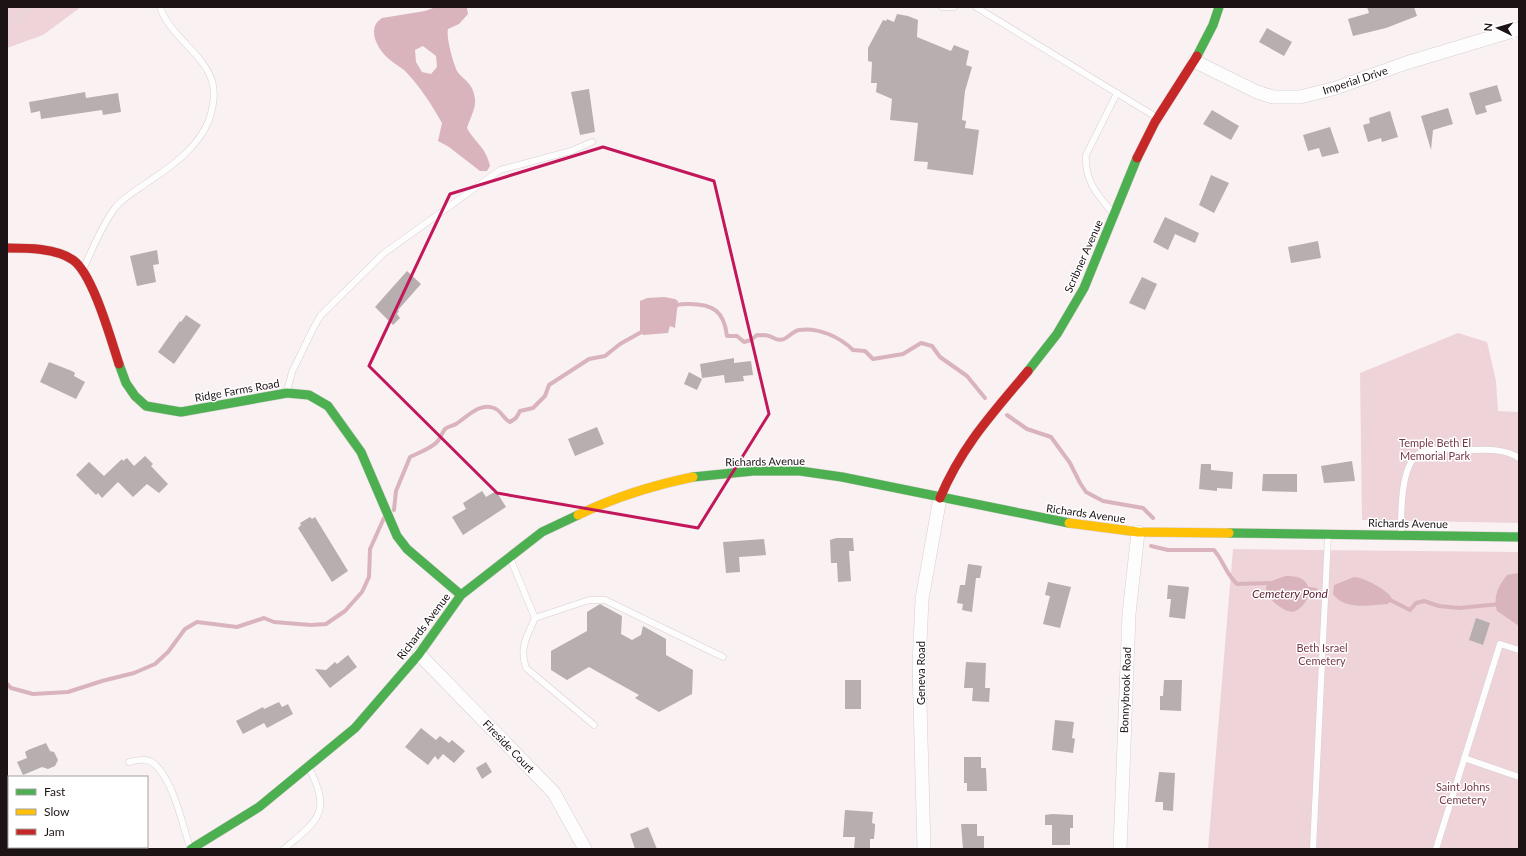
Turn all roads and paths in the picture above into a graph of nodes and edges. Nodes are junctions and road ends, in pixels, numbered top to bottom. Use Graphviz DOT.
graph roads {
  1 [pos="30,7"];
  2 [pos="160,7"];
  3 [pos="942,7"];
  4 [pos="954,7"];
  5 [pos="976,7"];
  6 [pos="1219,7"];
  7 [pos="7,23"];
  8 [pos="1519,29"];
  9 [pos="1194,61"];
  10 [pos="1117,93"];
  11 [pos="1157,118"];
  12 [pos="592,142"];
  13 [pos="1114,215"];
  14 [pos="7,248"];
  15 [pos="82,271"];
  16 [pos="287,393"];
  17 [pos="1519,458"];
  18 [pos="940,498"];
  19 [pos="1138,532"];
  20 [pos="1328,535"];
  21 [pos="1401,535"];
  22 [pos="1519,537"];
  23 [pos="510,557"];
  24 [pos="461,595"];
  25 [pos="535,618"];
  26 [pos="1519,650"];
  27 [pos="419,654"];
  28 [pos="723,657"];
  29 [pos="594,725"];
  30 [pos="1464,758"];
  31 [pos="129,762"];
  32 [pos="308,767"];
  33 [pos="1519,777"];
  34 [pos="191,849"];
  35 [pos="284,849"];
  36 [pos="585,849"];
  37 [pos="924,849"];
  38 [pos="1120,849"];
  39 [pos="1313,849"];
  40 [pos="1436,849"];
  1 -- 7 [label="path"];
  2 -- 15 [label="lane"];
  3 -- 4 [label="lane"];
  5 -- 10 [label="lane"];
  6 -- 9 [label="street, Scribner Avenue"];
  8 -- 9 [label="street, Imperial Drive"];
  9 -- 11 [label="street, Scribner Avenue"];
  10 -- 11 [label="lane"];
  10 -- 13 [label="lane"];
  11 -- 13 [label="street, Scribner Avenue"];
  12 -- 16 [label="lane"];
  13 -- 18 [label="street, Scribner Avenue"];
  14 -- 15 [label="street, Ridge Farms Road"];
  15 -- 16 [label="street, Ridge Farms Road"];
  16 -- 24 [label="street, Ridge Farms Road"];
  17 -- 21 [label="lane"];
  18 -- 19 [label="street, Richards Avenue"];
  18 -- 23 [label="street, Richards Avenue"];
  18 -- 37 [label="street, Geneva Road"];
  19 -- 20 [label="street, Richards Avenue"];
  19 -- 38 [label="street, Bonnybrook Road"];
  20 -- 21 [label="street, Richards Avenue"];
  20 -- 39 [label="lane"];
  21 -- 22 [label="street, Richards Avenue"];
  23 -- 24 [label="street, Richards Avenue"];
  23 -- 25 [label="lane"];
  24 -- 27 [label="street, Richards Avenue"];
  25 -- 28 [label="lane"];
  25 -- 29 [label="lane"];
  26 -- 30 [label="lane"];
  27 -- 32 [label="street, Richards Avenue"];
  27 -- 36 [label="street, Fireside Court"];
  30 -- 33 [label="lane"];
  30 -- 40 [label="lane"];
  31 -- 34 [label="lane"];
  32 -- 34 [label="street, Richards Avenue"];
  32 -- 35 [label="lane"];
}
